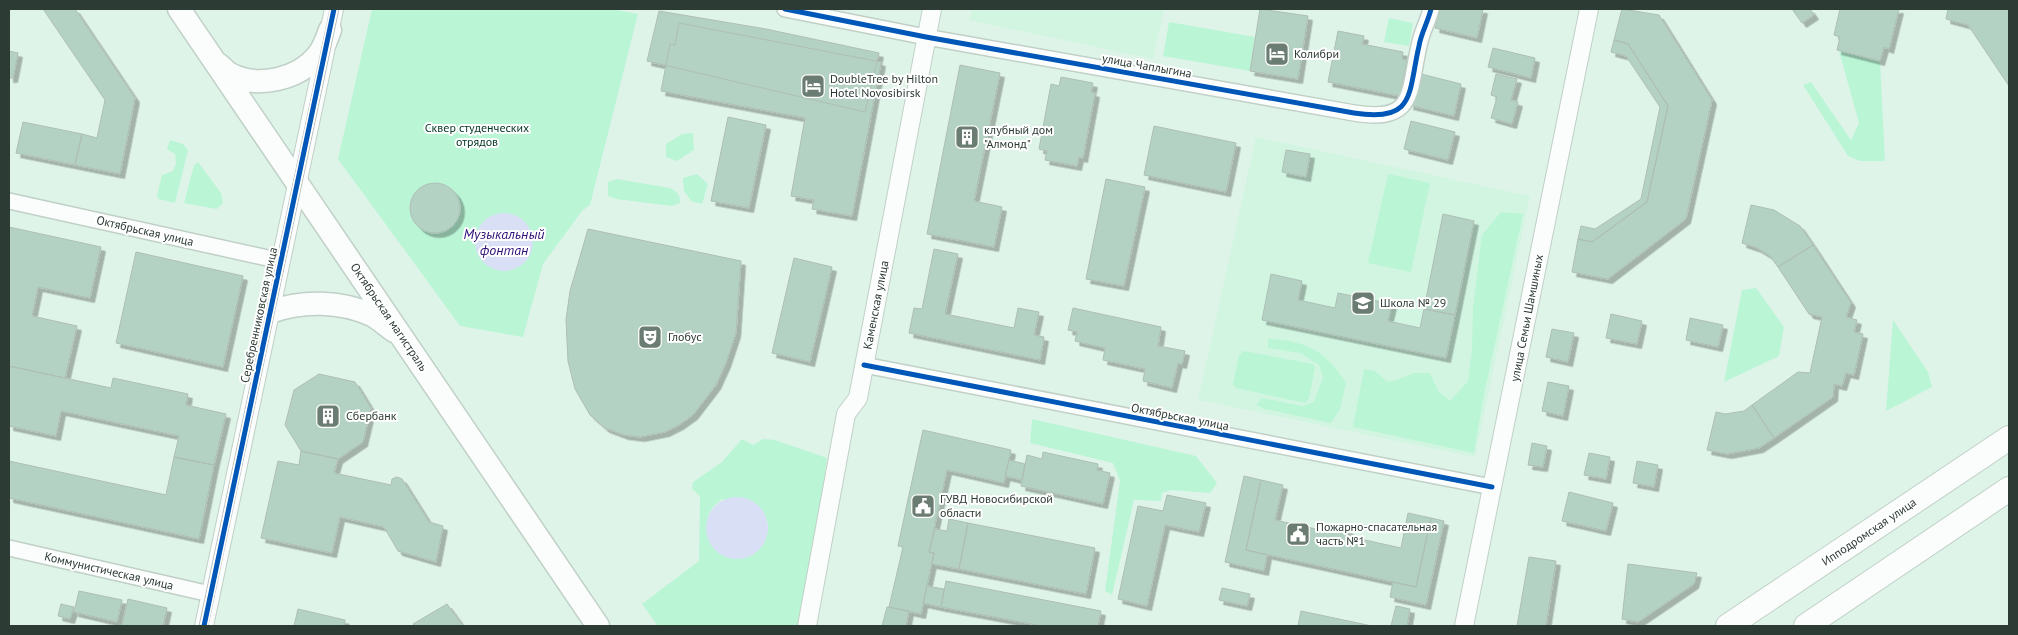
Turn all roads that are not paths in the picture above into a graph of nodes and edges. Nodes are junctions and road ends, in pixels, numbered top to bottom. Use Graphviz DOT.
graph roads {
  1 [pos="179,9"];
  2 [pos="334,9"];
  3 [pos="785,9"];
  4 [pos="932,9"];
  5 [pos="1430,9"];
  6 [pos="1589,9"];
  7 [pos="330,30"];
  8 [pos="926,37"];
  9 [pos="214,61"];
  10 [pos="298,183"];
  11 [pos="9,201"];
  12 [pos="281,261"];
  13 [pos="270,312"];
  14 [pos="404,338"];
  15 [pos="864,365"];
  16 [pos="2009,438"];
  17 [pos="1492,487"];
  18 [pos="2009,489"];
  19 [pos="9,548"];
  20 [pos="210,594"];
  21 [pos="204,626"];
  22 [pos="598,626"];
  23 [pos="807,626"];
  24 [pos="1464,626"];
  25 [pos="1728,626"];
  26 [pos="1806,626"];
  1 -- 9 [label="main road, Октябрьская магистраль"];
  2 -- 7 [label="street, Серебренниковская улица"];
  3 -- 8 [label="street, улица Чаплыгина"];
  4 -- 8 [label="street, Каменская улица"];
  5 -- 8 [label="street, улица Чаплыгина"];
  6 -- 17 [label="street, улица Семьи Шамшиных"];
  7 -- 9 [label="main road"];
  7 -- 10 [label="street, Серебренниковская улица"];
  8 -- 15 [label="street, Каменская улица"];
  9 -- 10 [label="main road, Октябрьская магистраль"];
  10 -- 12 [label="street, Серебренниковская улица"];
  10 -- 14 [label="main road, Октябрьская магистраль"];
  11 -- 12 [label="street, Октябрьская улица"];
  12 -- 13 [label="street, Серебренниковская улица"];
  13 -- 14 [label="main road"];
  13 -- 20 [label="street, Серебренниковская улица"];
  14 -- 22 [label="main road, Октябрьская магистраль"];
  15 -- 17 [label="street, Октябрьская улица"];
  15 -- 23 [label="street, Каменская улица"];
  16 -- 25 [label="highway, Ипподромская улица"];
  17 -- 24 [label="street, улица Семьи Шамшиных"];
  18 -- 26 [label="highway"];
  19 -- 20 [label="street, Коммунистическая улица"];
  20 -- 21 [label="street, Серебренниковская улица"];
}
